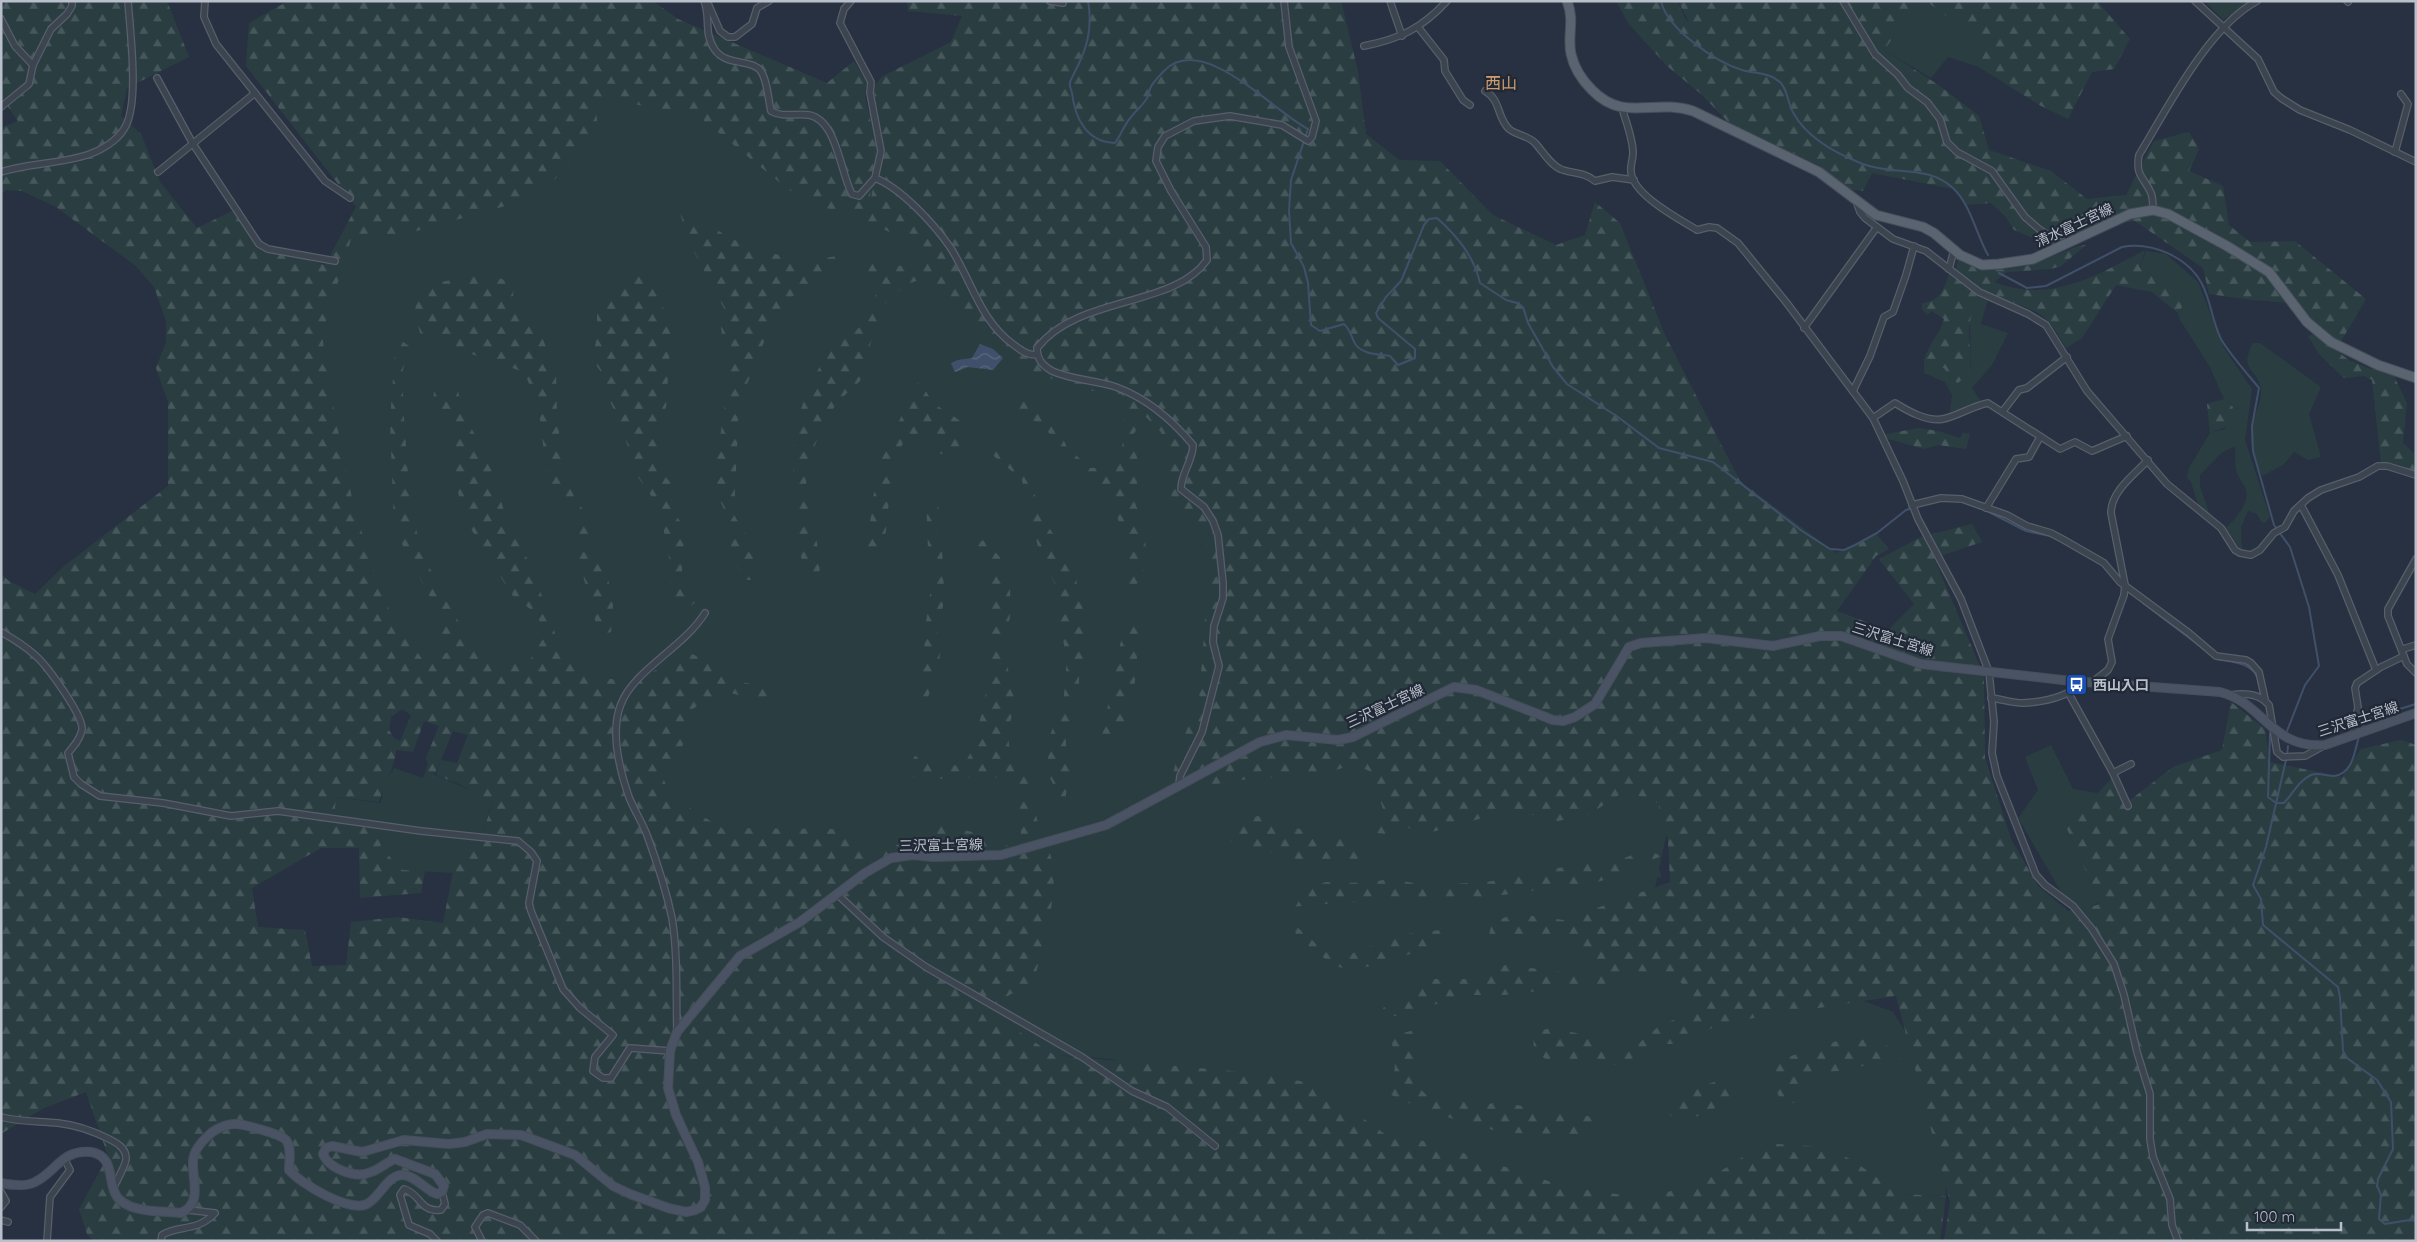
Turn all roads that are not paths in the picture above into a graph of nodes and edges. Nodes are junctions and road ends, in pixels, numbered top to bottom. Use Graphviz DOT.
graph roads {
  1 [pos="72,1"];
  2 [pos="128,1"];
  3 [pos="205,1"];
  4 [pos="706,1"];
  5 [pos="769,1"];
  6 [pos="851,1"];
  7 [pos="1050,1"];
  8 [pos="1284,1"];
  9 [pos="1390,1"];
  10 [pos="1447,1"];
  11 [pos="1567,1"];
  12 [pos="1843,1"];
  13 [pos="2195,1"];
  14 [pos="2257,1"];
  15 [pos="1063,3"];
  16 [pos="1,19"];
  17 [pos="1418,27"];
  18 [pos="2225,27"];
  19 [pos="1402,36"];
  20 [pos="1364,46"];
  21 [pos="33,65"];
  22 [pos="157,78"];
  23 [pos="1485,91"];
  24 [pos="255,94"];
  25 [pos="2401,94"];
  26 [pos="2408,104"];
  27 [pos="1470,105"];
  28 [pos="1,107"];
  29 [pos="2416,107"];
  30 [pos="1622,108"];
  31 [pos="193,144"];
  32 [pos="2395,152"];
  33 [pos="2416,162"];
  34 [pos="1,172"];
  35 [pos="158,172"];
  36 [pos="875,178"];
  37 [pos="1634,180"];
  38 [pos="350,198"];
  39 [pos="1856,201"];
  40 [pos="2153,210"];
  41 [pos="1877,227"];
  42 [pos="2077,239"];
  43 [pos="1914,246"];
  44 [pos="1954,250"];
  45 [pos="335,261"];
  46 [pos="1949,269"];
  47 [pos="1804,328"];
  48 [pos="1037,356"];
  49 [pos="2067,357"];
  50 [pos="2416,378"];
  51 [pos="1853,391"];
  52 [pos="2003,411"];
  53 [pos="1873,418"];
  54 [pos="2127,436"];
  55 [pos="2040,437"];
  56 [pos="2148,460"];
  57 [pos="2416,475"];
  58 [pos="2301,504"];
  59 [pos="1986,508"];
  60 [pos="1913,509"];
  61 [pos="2416,559"];
  62 [pos="2125,585"];
  63 [pos="705,613"];
  64 [pos="1,632"];
  65 [pos="2416,644"];
  66 [pos="2403,653"];
  67 [pos="2376,670"];
  68 [pos="1989,672"];
  69 [pos="2416,673"];
  70 [pos="2085,681"];
  71 [pos="2094,681"];
  72 [pos="2069,694"];
  73 [pos="2231,695"];
  74 [pos="1991,698"];
  75 [pos="2265,700"];
  76 [pos="2416,713"];
  77 [pos="2274,728"];
  78 [pos="2357,734"];
  79 [pos="2325,745"];
  80 [pos="2131,764"];
  81 [pos="2113,772"];
  82 [pos="1179,786"];
  83 [pos="2128,806"];
  84 [pos="837,894"];
  85 [pos="677,1032"];
  86 [pos="670,1051"];
  87 [pos="1,1117"];
  88 [pos="1215,1146"];
  89 [pos="64,1158"];
  90 [pos="1,1182"];
  91 [pos="114,1189"];
  92 [pos="1,1192"];
  93 [pos="442,1192"];
  94 [pos="1,1207"];
  95 [pos="188,1210"];
  96 [pos="48,1241"];
  97 [pos="162,1241"];
  98 [pos="437,1241"];
  99 [pos="482,1241"];
  100 [pos="536,1241"];
  101 [pos="2178,1241"];
  1 -- 21 [label="street"];
  2 -- 34 [label="street"];
  3 -- 24 [label="street"];
  4 -- 5 [label="street"];
  4 -- 36 [label="street"];
  6 -- 36 [label="street"];
  7 -- 15 [label="street"];
  8 -- 48 [label="street"];
  9 -- 19 [label="street"];
  10 -- 17 [label="street"];
  11 -- 30 [label="main road, 清水富士宮線"];
  12 -- 42 [label="street"];
  13 -- 18 [label="street"];
  14 -- 18 [label="street"];
  16 -- 21 [label="street"];
  17 -- 19 [label="street"];
  17 -- 27 [label="street"];
  18 -- 32 [label="street"];
  18 -- 40 [label="street"];
  19 -- 20 [label="street"];
  21 -- 28 [label="street"];
  22 -- 31 [label="street"];
  23 -- 37 [label="street"];
  24 -- 31 [label="street"];
  24 -- 38 [label="street"];
  25 -- 26 [label="street"];
  26 -- 29 [label="street"];
  26 -- 32 [label="street"];
  30 -- 37 [label="street"];
  30 -- 39 [label="main road, 清水富士宮線"];
  31 -- 35 [label="street"];
  31 -- 45 [label="street"];
  32 -- 33 [label="street"];
  36 -- 48 [label="street"];
  37 -- 47 [label="street"];
  39 -- 41 [label="street"];
  39 -- 44 [label="main road, 清水富士宮線"];
  40 -- 42 [label="main road, 清水富士宮線"];
  40 -- 50 [label="main road"];
  41 -- 43 [label="street"];
  41 -- 47 [label="street"];
  42 -- 44 [label="main road, 清水富士宮線"];
  43 -- 46 [label="street"];
  43 -- 51 [label="street"];
  44 -- 46 [label="street"];
  46 -- 49 [label="street"];
  47 -- 51 [label="street"];
  48 -- 82 [label="street"];
  49 -- 52 [label="street"];
  49 -- 54 [label="street"];
  51 -- 53 [label="street"];
  52 -- 53 [label="street"];
  52 -- 55 [label="street"];
  53 -- 60 [label="street"];
  54 -- 55 [label="street"];
  54 -- 56 [label="street"];
  55 -- 59 [label="street"];
  56 -- 58 [label="street"];
  56 -- 62 [label="street"];
  57 -- 58 [label="street"];
  58 -- 67 [label="street"];
  59 -- 60 [label="street"];
  59 -- 62 [label="street"];
  60 -- 68 [label="street"];
  61 -- 66 [label="street"];
  62 -- 71 [label="street"];
  62 -- 75 [label="street"];
  63 -- 85 [label="street"];
  64 -- 86 [label="street"];
  65 -- 66 [label="street"];
  66 -- 67 [label="street"];
  66 -- 69 [label="street"];
  67 -- 78 [label="street"];
  68 -- 70 [label="main road, 三沢富士宮線"];
  68 -- 74 [label="street"];
  68 -- 82 [label="main road, 三沢富士宮線"];
  70 -- 71 [label="main road, 三沢富士宮線"];
  70 -- 72 [label="street"];
  71 -- 73 [label="main road, 三沢富士宮線"];
  72 -- 74 [label="street"];
  72 -- 81 [label="street"];
  73 -- 75 [label="street"];
  73 -- 77 [label="main road, 三沢富士宮線"];
  74 -- 101 [label="street"];
  75 -- 77 [label="street"];
  76 -- 78 [label="main road, 三沢富士宮線"];
  77 -- 79 [label="main road, 三沢富士宮線"];
  77 -- 79 [label="street"];
  78 -- 79 [label="main road, 三沢富士宮線"];
  80 -- 81 [label="street"];
  81 -- 83 [label="street"];
  82 -- 84 [label="main road, 三沢富士宮線"];
  84 -- 85 [label="main road, 三沢富士宮線"];
  84 -- 88 [label="street"];
  85 -- 86 [label="main road, 三沢富士宮線"];
  86 -- 93 [label="main road, 三沢富士宮線"];
  87 -- 91 [label="street"];
  89 -- 90 [label="main road"];
  89 -- 91 [label="main road"];
  89 -- 96 [label="street"];
  91 -- 95 [label="main road"];
  92 -- 94 [label="street"];
  93 -- 95 [label="main road"];
  93 -- 98 [label="street"];
  95 -- 97 [label="street"];
  99 -- 100 [label="street"];
}
